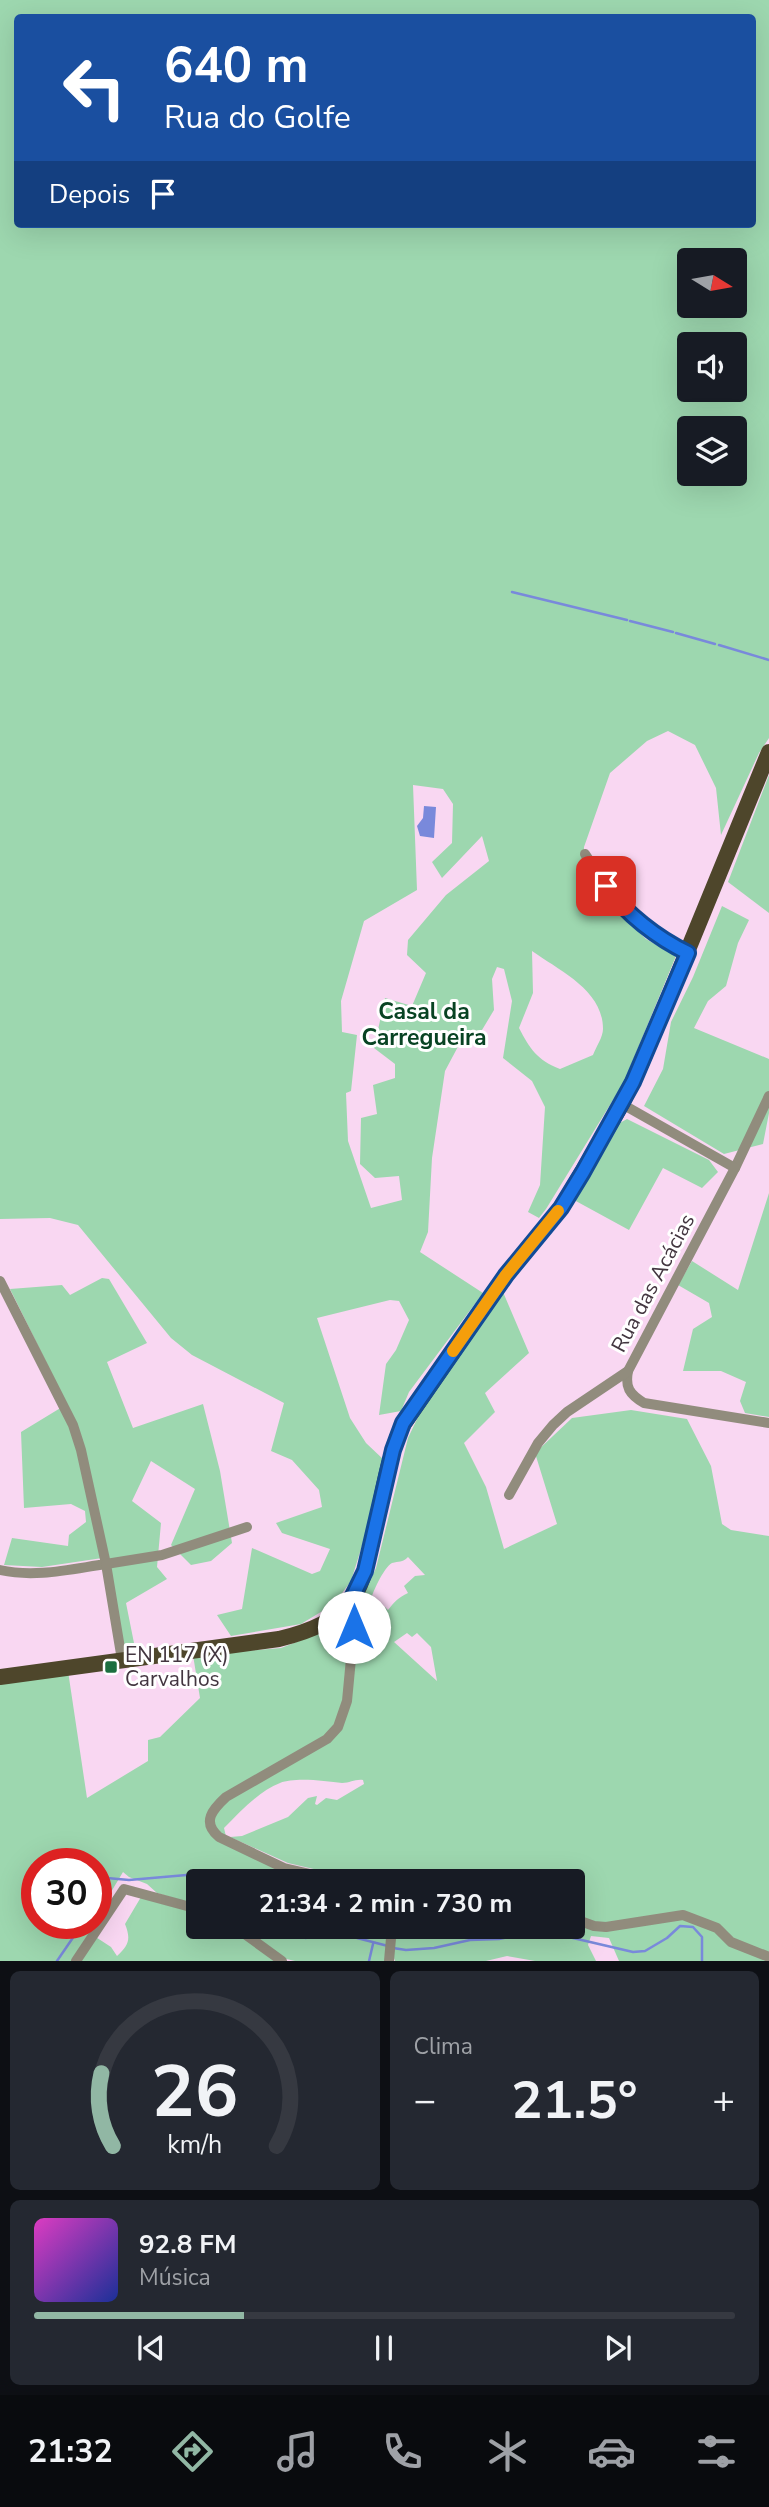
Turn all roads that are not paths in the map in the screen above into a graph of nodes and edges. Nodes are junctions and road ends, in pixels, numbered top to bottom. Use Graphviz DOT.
graph roads {
  1 [pos="769,752"];
  2 [pos="585,854"];
  3 [pos="688,953"];
  4 [pos="769,1096"];
  5 [pos="622,1104"];
  6 [pos="735,1168"];
  7 [pos="0,1281"];
  8 [pos="628,1371"];
  9 [pos="769,1423"];
  10 [pos="509,1495"];
  11 [pos="247,1527"];
  12 [pos="106,1564"];
  13 [pos="0,1570"];
  14 [pos="349,1604"];
  15 [pos="122,1660"];
  16 [pos="0,1677"];
  17 [pos="289,1869"];
  18 [pos="186,1906"];
  19 [pos="585,1923"];
  20 [pos="252,1939"];
  21 [pos="391,1939"];
  22 [pos="769,1957"];
  23 [pos="76,1961"];
  24 [pos="282,1961"];
  25 [pos="389,1961"];
  1 -- 3 [label="main road"];
  2 -- 3 [label="street"];
  3 -- 5 [label="main road"];
  4 -- 6 [label="street, Rua das Acácias"];
  5 -- 6 [label="street"];
  5 -- 14 [label="main road"];
  6 -- 8 [label="street, Rua das Acácias"];
  7 -- 12 [label="street"];
  8 -- 9 [label="street"];
  8 -- 10 [label="street, Rua das Acácias"];
  11 -- 12 [label="street"];
  12 -- 13 [label="street"];
  12 -- 15 [label="street"];
  14 -- 15 [label="main road"];
  14 -- 17 [label="street"];
  15 -- 16 [label="main road"];
  18 -- 23 [label="street"];
  19 -- 22 [label="street"];
  20 -- 24 [label="street"];
  21 -- 25 [label="street"];
}
